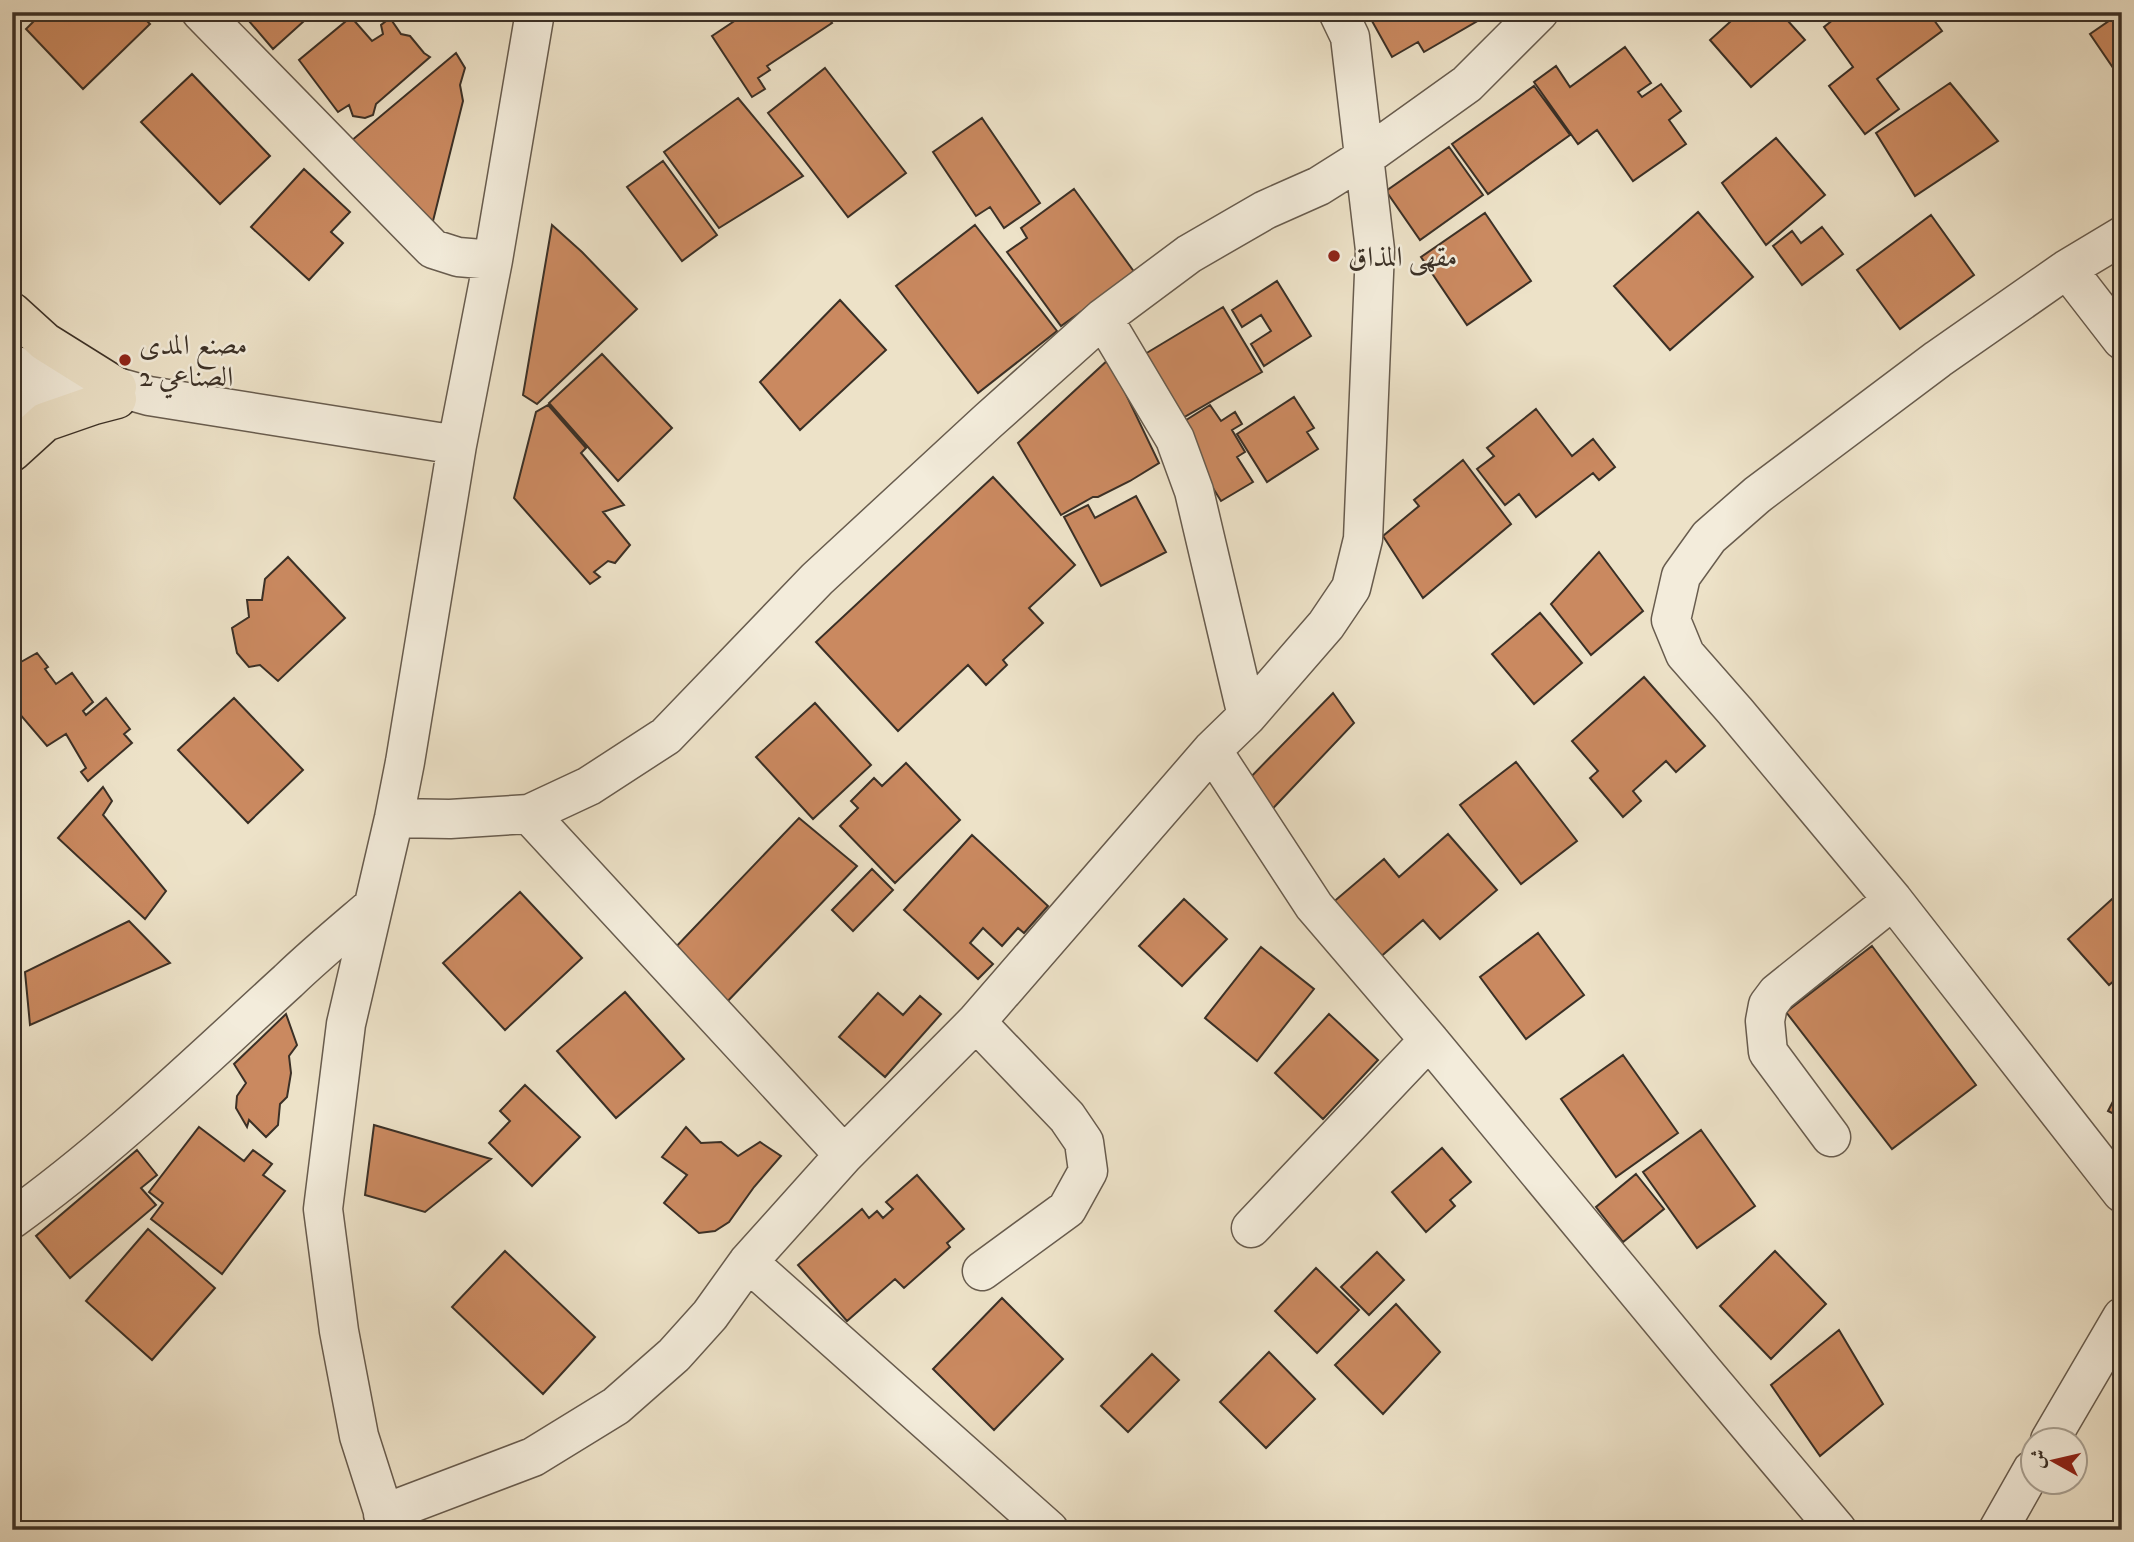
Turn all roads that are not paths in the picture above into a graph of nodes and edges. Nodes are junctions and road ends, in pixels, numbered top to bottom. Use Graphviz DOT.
graph roads {
  1 [pos="201,12"];
  2 [pos="535,12"];
  3 [pos="1338,12"];
  4 [pos="1539,12"];
  5 [pos="1365,157"];
  6 [pos="2122,236"];
  7 [pos="493,260"];
  8 [pos="2067,269"];
  9 [pos="12,312"];
  10 [pos="1104,318"];
  11 [pos="2122,340"];
  12 [pos="12,365"];
  13 [pos="128,394"];
  14 [pos="12,404"];
  15 [pos="457,444"];
  16 [pos="12,452"];
  17 [pos="1247,716"];
  18 [pos="1212,750"];
  19 [pos="529,814"];
  20 [pos="394,818"];
  21 [pos="1893,900"];
  22 [pos="372,907"];
  23 [pos="976,1021"];
  24 [pos="1429,1040"];
  25 [pos="1831,1137"];
  26 [pos="844,1155"];
  27 [pos="2122,1194"];
  28 [pos="12,1219"];
  29 [pos="1251,1228"];
  30 [pos="747,1262"];
  31 [pos="982,1272"];
  32 [pos="2122,1317"];
  33 [pos="2058,1426"];
  34 [pos="2018,1495"];
  35 [pos="386,1522"];
  36 [pos="1049,1530"];
  37 [pos="1837,1530"];
  38 [pos="1998,1530"];
  1 -- 7 [label="street"];
  2 -- 7 [label="street"];
  3 -- 5 [label="street"];
  4 -- 5 [label="street"];
  5 -- 10 [label="street"];
  5 -- 17 [label="street"];
  6 -- 8 [label="street"];
  7 -- 15 [label="street"];
  8 -- 11 [label="street"];
  8 -- 21 [label="street"];
  9 -- 13 [label="main road"];
  10 -- 17 [label="street"];
  10 -- 19 [label="street"];
  12 -- 13 [label="street"];
  13 -- 14 [label="street"];
  13 -- 15 [label="street"];
  13 -- 16 [label="main road"];
  15 -- 20 [label="street"];
  17 -- 18 [label="street"];
  18 -- 23 [label="street"];
  18 -- 24 [label="street"];
  19 -- 20 [label="street"];
  19 -- 26 [label="street"];
  20 -- 22 [label="street"];
  21 -- 25 [label="street"];
  21 -- 27 [label="street"];
  22 -- 28 [label="street"];
  22 -- 35 [label="street"];
  23 -- 26 [label="street"];
  23 -- 31 [label="street"];
  24 -- 29 [label="street"];
  24 -- 37 [label="street"];
  26 -- 30 [label="street"];
  30 -- 35 [label="street"];
  30 -- 36 [label="street"];
  32 -- 33 [label="street"];
  34 -- 38 [label="street"];
}
